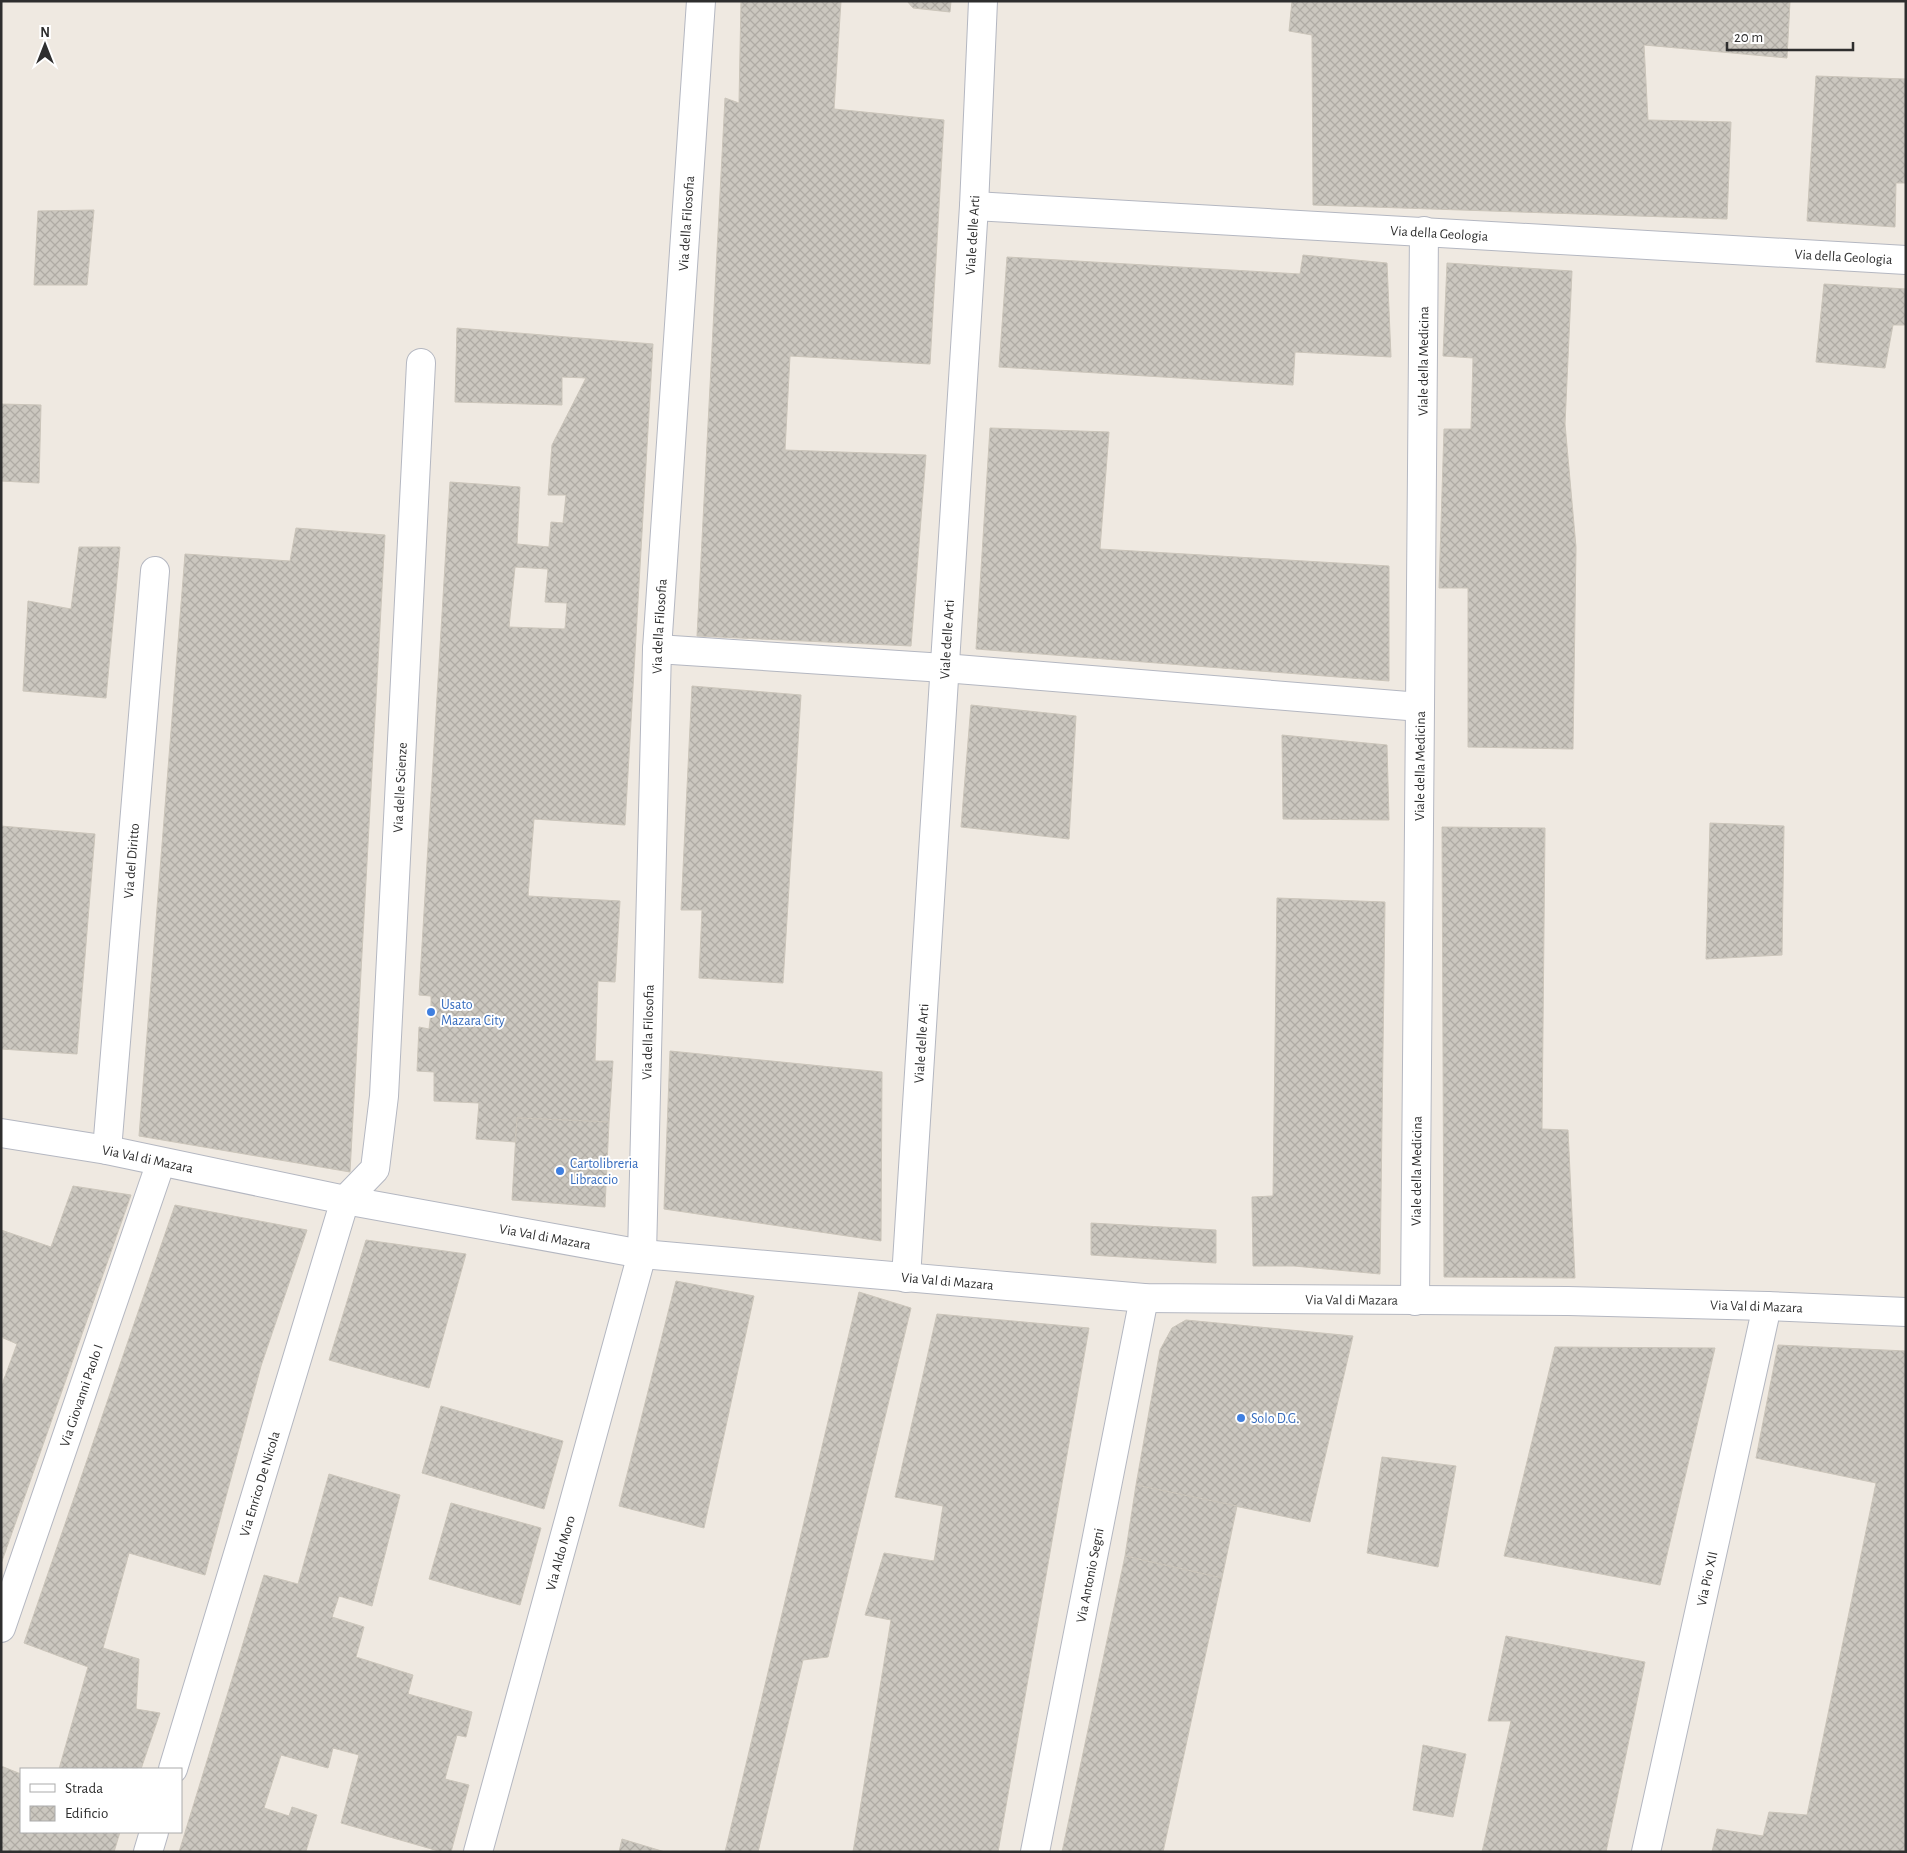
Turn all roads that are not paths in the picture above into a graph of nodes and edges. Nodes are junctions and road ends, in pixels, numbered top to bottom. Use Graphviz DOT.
graph roads {
  1 [pos="701,1"];
  2 [pos="983,1"];
  3 [pos="974,206"];
  4 [pos="1424,231"];
  5 [pos="1906,260"];
  6 [pos="420,363"];
  7 [pos="155,571"];
  8 [pos="657,649"];
  9 [pos="944,668"];
  10 [pos="1420,707"];
  11 [pos="1,1133"];
  12 [pos="107,1150"];
  13 [pos="161,1162"];
  14 [pos="345,1200"];
  15 [pos="642,1254"];
  16 [pos="906,1278"];
  17 [pos="1144,1298"];
  18 [pos="1415,1301"];
  19 [pos="1767,1306"];
  20 [pos="1906,1312"];
  21 [pos="1,1628"];
  22 [pos="173,1768"];
  23 [pos="154,1833"];
  24 [pos="148,1852"];
  25 [pos="478,1852"];
  26 [pos="1035,1852"];
  27 [pos="1646,1852"];
  1 -- 8 [label="street, Via della Filosofia"];
  2 -- 3 [label="street, Viale delle Arti"];
  3 -- 4 [label="street, Via della Geologia"];
  3 -- 9 [label="street, Viale delle Arti"];
  4 -- 5 [label="street, Via della Geologia"];
  4 -- 10 [label="street, Viale della Medicina"];
  6 -- 14 [label="street, Via delle Scienze"];
  7 -- 12 [label="street, Via del Diritto"];
  8 -- 9 [label="street"];
  8 -- 15 [label="street, Via della Filosofia"];
  9 -- 10 [label="street"];
  9 -- 16 [label="street, Viale delle Arti"];
  10 -- 18 [label="street, Viale della Medicina"];
  11 -- 12 [label="street, Via Val di Mazara"];
  12 -- 13 [label="street, Via Val di Mazara"];
  13 -- 14 [label="street, Via Val di Mazara"];
  13 -- 21 [label="street, Via Giovanni Paolo I"];
  14 -- 15 [label="street, Via Val di Mazara"];
  14 -- 22 [label="street, Via Enrico De Nicola"];
  15 -- 16 [label="street, Via Val di Mazara"];
  15 -- 25 [label="street, Via Aldo Moro"];
  16 -- 17 [label="street, Via Val di Mazara"];
  17 -- 18 [label="street, Via Val di Mazara"];
  17 -- 26 [label="street, Via Antonio Segni"];
  18 -- 19 [label="street, Via Val di Mazara"];
  19 -- 20 [label="street, Via Val di Mazara"];
  19 -- 27 [label="street, Via Pio XII"];
  23 -- 24 [label="street"];
}
